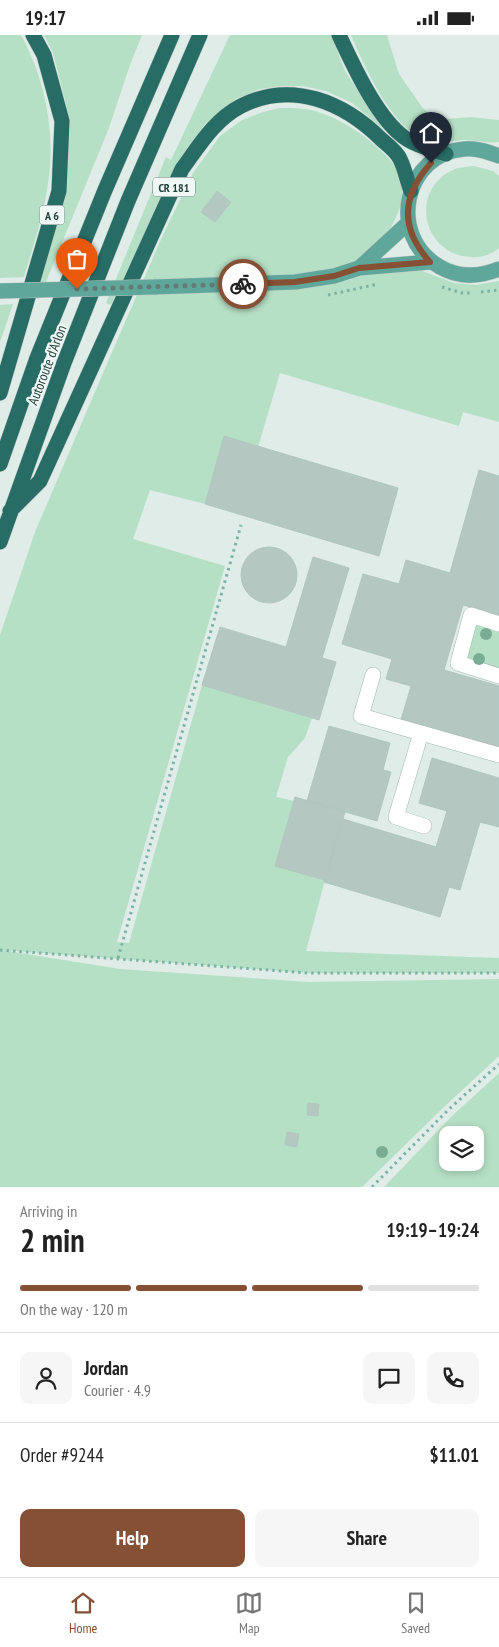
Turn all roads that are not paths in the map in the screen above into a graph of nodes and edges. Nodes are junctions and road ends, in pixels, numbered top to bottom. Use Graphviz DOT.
graph roads {
  1 [pos="33,35"];
  2 [pos="172,35"];
  3 [pos="200,35"];
  4 [pos="340,35"];
  5 [pos="446,154"];
  6 [pos="499,156"];
  7 [pos="411,191"];
  8 [pos="408,223"];
  9 [pos="430,262"];
  10 [pos="359,268"];
  11 [pos="499,269"];
  12 [pos="0,291"];
  13 [pos="0,393"];
  14 [pos="0,463"];
  15 [pos="10,511"];
  16 [pos="0,542"];
  17 [pos="499,624"];
  18 [pos="373,675"];
  19 [pos="499,676"];
  20 [pos="421,733"];
  21 [pos="499,755"];
  22 [pos="424,826"];
  1 -- 13 [label="highway, A 6"];
  2 -- 14 [label="highway, Autoroute d'Arlon"];
  3 -- 15 [label="highway, Autoroute d'Arlon"];
  4 -- 5 [label="highway"];
  5 -- 6 [label="main road"];
  5 -- 7 [label="main road"];
  7 -- 8 [label="main road"];
  7 -- 15 [label="highway, CR 181"];
  8 -- 9 [label="main road"];
  8 -- 10 [label="main road"];
  9 -- 10 [label="main road"];
  9 -- 11 [label="main road"];
  10 -- 12 [label="main road, bridge"];
  15 -- 16 [label="highway, Autoroute d'Arlon"];
  17 -- 19 [label="street"];
  18 -- 20 [label="street"];
  20 -- 21 [label="street"];
  20 -- 22 [label="street"];
}
